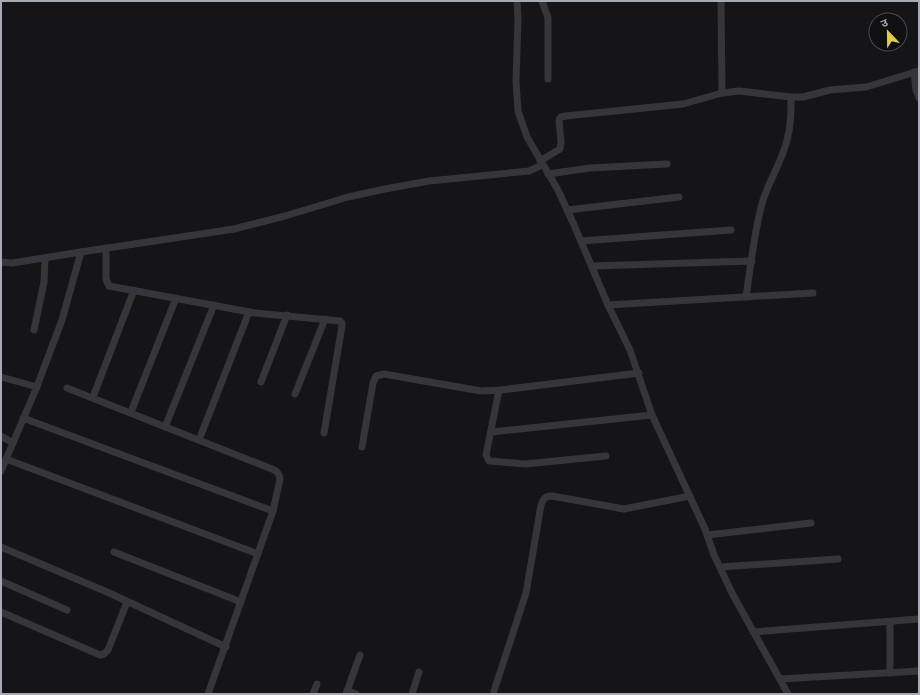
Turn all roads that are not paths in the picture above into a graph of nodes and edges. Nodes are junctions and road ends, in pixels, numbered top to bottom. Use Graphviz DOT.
graph roads {
  1 [pos="517,1"];
  2 [pos="542,1"];
  3 [pos="720,1"];
  4 [pos="917,71"];
  5 [pos="548,79"];
  6 [pos="722,93"];
  7 [pos="791,97"];
  8 [pos="919,98"];
  9 [pos="541,163"];
  10 [pos="667,164"];
  11 [pos="548,174"];
  12 [pos="679,197"];
  13 [pos="567,210"];
  14 [pos="731,230"];
  15 [pos="581,241"];
  16 [pos="106,248"];
  17 [pos="81,252"];
  18 [pos="45,258"];
  19 [pos="752,261"];
  20 [pos="1,262"];
  21 [pos="592,266"];
  22 [pos="134,290"];
  23 [pos="813,293"];
  24 [pos="746,297"];
  25 [pos="176,298"];
  26 [pos="214,305"];
  27 [pos="608,305"];
  28 [pos="249,312"];
  29 [pos="287,315"];
  30 [pos="325,318"];
  31 [pos="34,330"];
  32 [pos="638,373"];
  33 [pos="1,377"];
  34 [pos="261,382"];
  35 [pos="37,387"];
  36 [pos="67,388"];
  37 [pos="499,390"];
  38 [pos="295,394"];
  39 [pos="93,397"];
  40 [pos="131,412"];
  41 [pos="652,415"];
  42 [pos="23,418"];
  43 [pos="165,427"];
  44 [pos="491,432"];
  45 [pos="324,433"];
  46 [pos="1,436"];
  47 [pos="199,440"];
  48 [pos="13,444"];
  49 [pos="362,446"];
  50 [pos="606,456"];
  51 [pos="6,459"];
  52 [pos="1,471"];
  53 [pos="690,496"];
  54 [pos="273,511"];
  55 [pos="811,523"];
  56 [pos="707,535"];
  57 [pos="1,547"];
  58 [pos="114,552"];
  59 [pos="258,554"];
  60 [pos="838,559"];
  61 [pos="720,567"];
  62 [pos="1,581"];
  63 [pos="128,602"];
  64 [pos="241,602"];
  65 [pos="67,610"];
  66 [pos="1,612"];
  67 [pos="919,619"];
  68 [pos="890,622"];
  69 [pos="753,632"];
  70 [pos="226,647"];
  71 [pos="360,655"];
  72 [pos="919,671"];
  73 [pos="419,672"];
  74 [pos="890,673"];
  75 [pos="780,679"];
  76 [pos="317,684"];
  77 [pos="494,691"];
  78 [pos="346,692"];
  79 [pos="208,694"];
  80 [pos="313,694"];
  81 [pos="356,694"];
  82 [pos="412,694"];
  83 [pos="788,694"];
  1 -- 9 [label="street"];
  2 -- 5 [label="street"];
  3 -- 6 [label="street"];
  4 -- 7 [label="street"];
  4 -- 8 [label="street"];
  6 -- 7 [label="street"];
  6 -- 9 [label="street"];
  7 -- 19 [label="street"];
  9 -- 11 [label="street"];
  9 -- 16 [label="street"];
  10 -- 11 [label="street"];
  11 -- 13 [label="street"];
  12 -- 13 [label="street"];
  13 -- 15 [label="street"];
  14 -- 15 [label="street"];
  15 -- 21 [label="street"];
  16 -- 17 [label="street"];
  16 -- 22 [label="street"];
  17 -- 18 [label="street"];
  17 -- 35 [label="street"];
  18 -- 20 [label="street"];
  18 -- 31 [label="street"];
  19 -- 21 [label="street"];
  19 -- 24 [label="street"];
  21 -- 27 [label="street"];
  22 -- 25 [label="street"];
  22 -- 39 [label="street"];
  23 -- 24 [label="street"];
  24 -- 27 [label="street"];
  25 -- 26 [label="street"];
  25 -- 40 [label="street"];
  26 -- 28 [label="street"];
  26 -- 43 [label="street"];
  27 -- 32 [label="street"];
  28 -- 29 [label="street"];
  28 -- 47 [label="street"];
  29 -- 30 [label="street"];
  29 -- 34 [label="street"];
  30 -- 38 [label="street"];
  30 -- 45 [label="street"];
  32 -- 37 [label="street"];
  32 -- 41 [label="street"];
  33 -- 35 [label="street"];
  35 -- 42 [label="street"];
  36 -- 39 [label="street"];
  37 -- 44 [label="street"];
  37 -- 49 [label="street"];
  39 -- 40 [label="street"];
  40 -- 43 [label="street"];
  41 -- 44 [label="street"];
  41 -- 53 [label="street"];
  42 -- 48 [label="street"];
  42 -- 54 [label="street"];
  43 -- 47 [label="street"];
  44 -- 50 [label="street"];
  46 -- 48 [label="street"];
  47 -- 54 [label="street"];
  48 -- 51 [label="street"];
  51 -- 52 [label="street"];
  51 -- 59 [label="street"];
  53 -- 56 [label="street"];
  53 -- 77 [label="street"];
  54 -- 59 [label="street"];
  55 -- 56 [label="street"];
  56 -- 61 [label="street"];
  57 -- 63 [label="street"];
  58 -- 64 [label="street"];
  59 -- 64 [label="street"];
  60 -- 61 [label="street"];
  61 -- 69 [label="street"];
  62 -- 65 [label="street"];
  63 -- 66 [label="street"];
  63 -- 70 [label="street"];
  64 -- 70 [label="street"];
  67 -- 68 [label="street"];
  68 -- 69 [label="street"];
  68 -- 74 [label="street"];
  69 -- 75 [label="street"];
  70 -- 79 [label="street"];
  71 -- 78 [label="street"];
  72 -- 74 [label="street"];
  73 -- 82 [label="street"];
  74 -- 75 [label="street"];
  75 -- 83 [label="street"];
  76 -- 80 [label="street"];
  78 -- 81 [label="street"];
}
